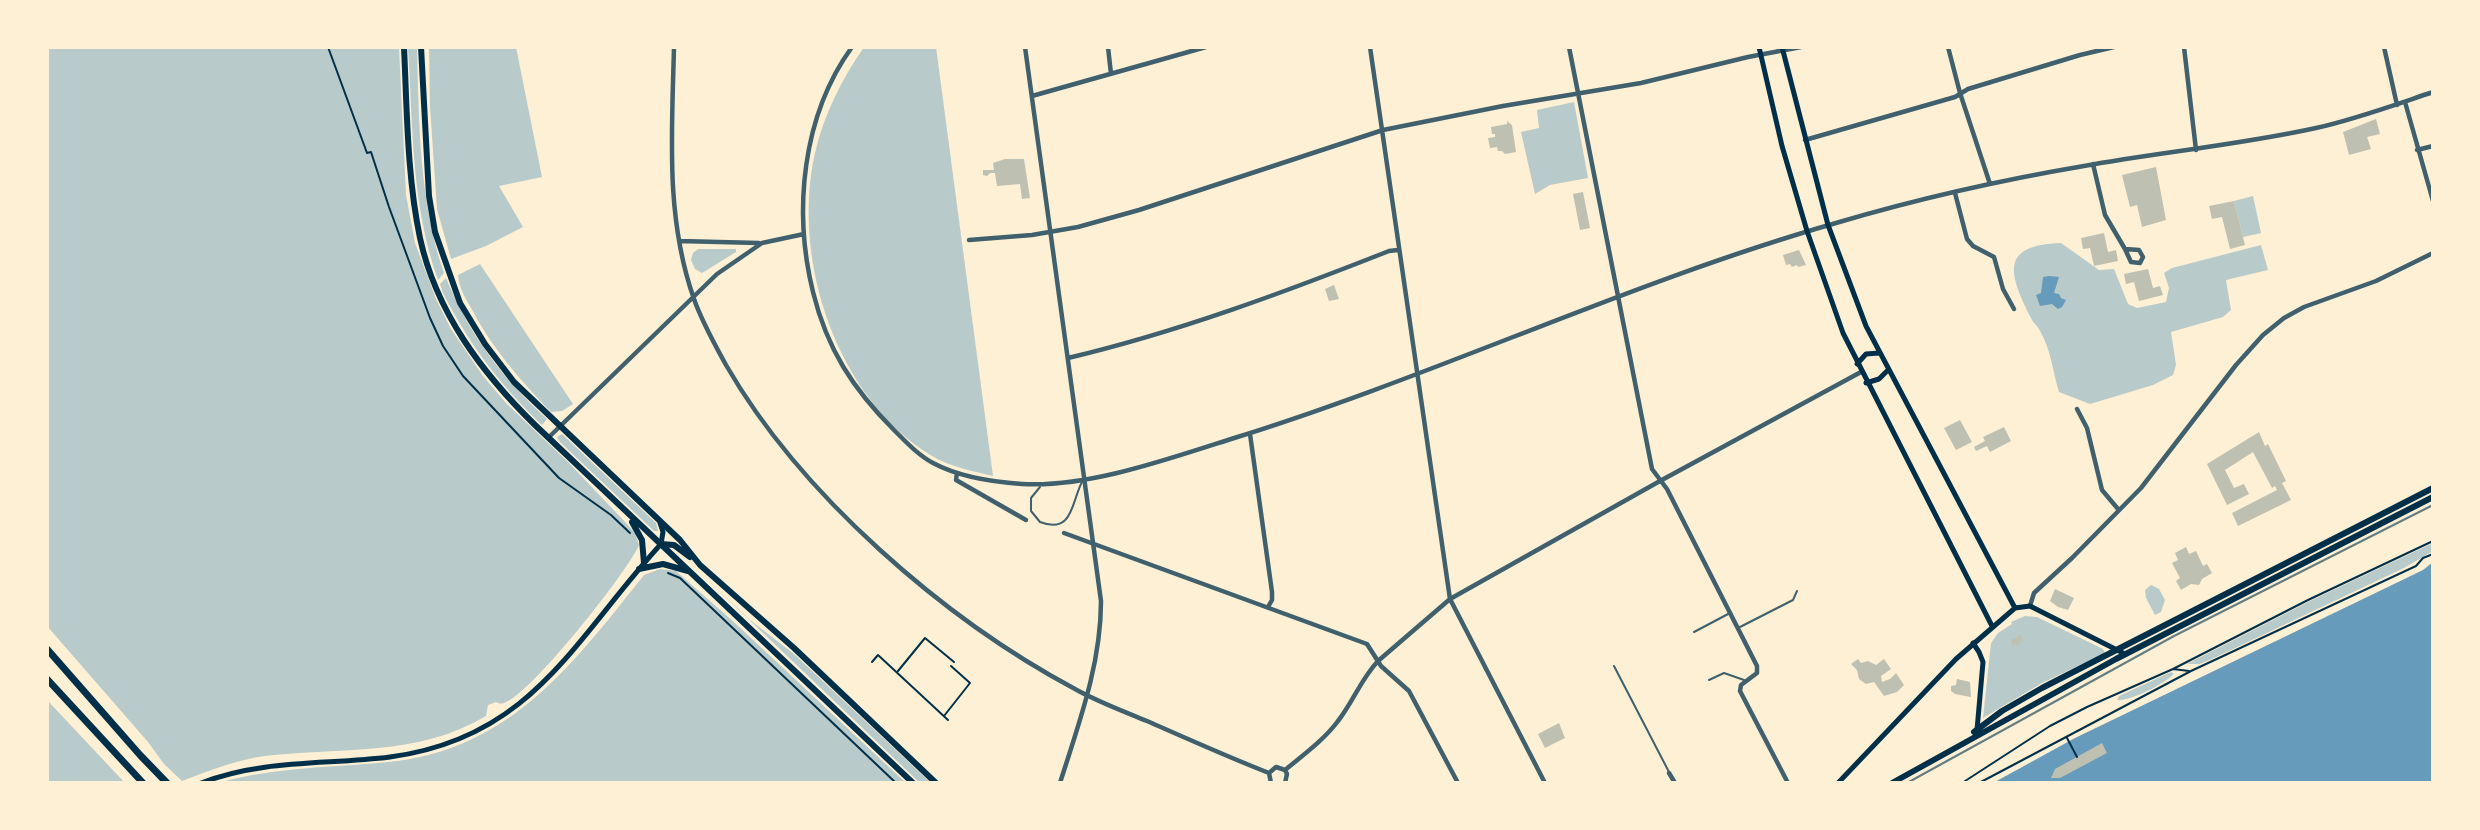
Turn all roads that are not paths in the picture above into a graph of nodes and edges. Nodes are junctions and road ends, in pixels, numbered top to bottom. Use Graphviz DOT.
graph roads {
  1 [pos="404,47"];
  2 [pos="421,47"];
  3 [pos="674,47"];
  4 [pos="852,47"];
  5 [pos="1026,47"];
  6 [pos="1108,47"];
  7 [pos="1206,47"];
  8 [pos="1370,47"];
  9 [pos="1569,47"];
  10 [pos="1759,47"];
  11 [pos="1801,47"];
  12 [pos="1948,47"];
  13 [pos="2114,47"];
  14 [pos="2184,47"];
  15 [pos="2385,47"];
  16 [pos="1782,49"];
  17 [pos="1760,55"];
  18 [pos="1111,74"];
  19 [pos="2433,92"];
  20 [pos="1960,93"];
  21 [pos="1578,94"];
  22 [pos="1032,96"];
  23 [pos="2405,102"];
  24 [pos="2397,105"];
  25 [pos="1383,130"];
  26 [pos="1804,140"];
  27 [pos="2433,146"];
  28 [pos="2417,149"];
  29 [pos="2196,150"];
  30 [pos="2093,164"];
  31 [pos="1990,184"];
  32 [pos="1955,193"];
  33 [pos="2433,201"];
  34 [pos="1828,225"];
  35 [pos="1807,231"];
  36 [pos="1051,232"];
  37 [pos="804,234"];
  38 [pos="969,240"];
  39 [pos="679,241"];
  40 [pos="762,243"];
  41 [pos="2125,248"];
  42 [pos="1398,250"];
  43 [pos="2433,253"];
  44 [pos="693,297"];
  45 [pos="1619,297"];
  46 [pos="2014,309"];
  47 [pos="1879,353"];
  48 [pos="1068,358"];
  49 [pos="1857,364"];
  50 [pos="1888,370"];
  51 [pos="1861,372"];
  52 [pos="1416,374"];
  53 [pos="1867,383"];
  54 [pos="2077,410"];
  55 [pos="559,426"];
  56 [pos="1250,433"];
  57 [pos="548,438"];
  58 [pos="957,473"];
  59 [pos="1084,478"];
  60 [pos="1660,481"];
  61 [pos="1043,484"];
  62 [pos="2433,488"];
  63 [pos="2433,497"];
  64 [pos="2118,509"];
  65 [pos="628,514"];
  66 [pos="659,520"];
  67 [pos="1026,520"];
  68 [pos="1064,533"];
  69 [pos="1094,542"];
  70 [pos="661,544"];
  71 [pos="701,565"];
  72 [pos="641,566"];
  73 [pos="691,572"];
  74 [pos="1797,591"];
  75 [pos="1450,599"];
  76 [pos="2030,606"];
  77 [pos="1268,607"];
  78 [pos="2015,608"];
  79 [pos="1731,612"];
  80 [pos="1992,626"];
  81 [pos="1738,628"];
  82 [pos="1694,632"];
  83 [pos="1973,643"];
  84 [pos="47,649"];
  85 [pos="2122,652"];
  86 [pos="1378,661"];
  87 [pos="1614,666"];
  88 [pos="47,679"];
  89 [pos="1709,680"];
  90 [pos="1745,681"];
  91 [pos="1087,696"];
  92 [pos="1977,730"];
  93 [pos="1965,741"];
  94 [pos="1285,770"];
  95 [pos="1269,773"];
  96 [pos="1670,773"];
  97 [pos="142,781"];
  98 [pos="167,783"];
  99 [pos="201,783"];
  100 [pos="913,783"];
  101 [pos="936,783"];
  102 [pos="1060,783"];
  103 [pos="1271,783"];
  104 [pos="1284,783"];
  105 [pos="1458,783"];
  106 [pos="1545,783"];
  107 [pos="1675,783"];
  108 [pos="1787,783"];
  109 [pos="1838,783"];
  110 [pos="1892,783"];
  1 -- 57 [label="main road"];
  2 -- 55 [label="main road"];
  3 -- 39 [label="street"];
  4 -- 37 [label="street"];
  5 -- 22 [label="street"];
  6 -- 18 [label="street"];
  7 -- 18 [label="street"];
  8 -- 25 [label="street"];
  9 -- 21 [label="street"];
  10 -- 17 [label="main road"];
  11 -- 16 [label="street"];
  12 -- 20 [label="street"];
  13 -- 20 [label="street"];
  14 -- 29 [label="street"];
  15 -- 24 [label="street"];
  16 -- 17 [label="street"];
  16 -- 26 [label="main road"];
  17 -- 21 [label="street"];
  17 -- 35 [label="main road"];
  18 -- 22 [label="street"];
  19 -- 23 [label="street"];
  20 -- 26 [label="street"];
  20 -- 31 [label="street"];
  21 -- 25 [label="street"];
  21 -- 45 [label="street"];
  22 -- 36 [label="street"];
  23 -- 24 [label="street"];
  23 -- 28 [label="street"];
  24 -- 29 [label="street"];
  25 -- 36 [label="street"];
  25 -- 42 [label="street"];
  26 -- 34 [label="main road"];
  27 -- 28 [label="street"];
  28 -- 33 [label="street"];
  29 -- 30 [label="street"];
  30 -- 31 [label="street"];
  30 -- 41 [label="street"];
  31 -- 32 [label="street"];
  32 -- 34 [label="street"];
  32 -- 46 [label="street"];
  34 -- 35 [label="street"];
  34 -- 47 [label="main road"];
  35 -- 45 [label="street"];
  35 -- 49 [label="main road"];
  36 -- 38 [label="street"];
  36 -- 48 [label="street"];
  37 -- 40 [label="street"];
  37 -- 58 [label="street"];
  39 -- 40 [label="street"];
  39 -- 44 [label="street"];
  40 -- 44 [label="street"];
  42 -- 48 [label="street"];
  42 -- 52 [label="street"];
  43 -- 64 [label="street"];
  44 -- 55 [label="street"];
  44 -- 91 [label="street"];
  45 -- 52 [label="street"];
  45 -- 60 [label="street"];
  47 -- 49 [label="main road"];
  47 -- 50 [label="main road"];
  48 -- 59 [label="street"];
  49 -- 51 [label="main road"];
  50 -- 53 [label="main road"];
  50 -- 78 [label="main road"];
  51 -- 53 [label="main road"];
  51 -- 60 [label="street"];
  52 -- 56 [label="street"];
  52 -- 75 [label="street"];
  53 -- 80 [label="main road"];
  54 -- 64 [label="street"];
  55 -- 57 [label="street"];
  55 -- 66 [label="main road"];
  56 -- 59 [label="street"];
  56 -- 77 [label="street"];
  57 -- 65 [label="main road"];
  58 -- 61 [label="street"];
  58 -- 67 [label="street"];
  59 -- 61 [label="street"];
  59 -- 61 [label="lane"];
  59 -- 69 [label="street"];
  60 -- 75 [label="street"];
  60 -- 79 [label="street"];
  62 -- 85 [label="main road"];
  63 -- 85 [label="main road"];
  64 -- 76 [label="street"];
  65 -- 70 [label="main road"];
  65 -- 72 [label="main road"];
  66 -- 70 [label="main road"];
  66 -- 71 [label="main road"];
  68 -- 69 [label="street"];
  69 -- 77 [label="street"];
  69 -- 91 [label="street"];
  70 -- 71 [label="main road"];
  70 -- 72 [label="main road"];
  70 -- 73 [label="main road"];
  71 -- 101 [label="main road"];
  72 -- 73 [label="main road"];
  72 -- 99 [label="main road"];
  73 -- 100 [label="main road"];
  74 -- 81 [label="lane"];
  75 -- 86 [label="street"];
  75 -- 106 [label="street"];
  76 -- 78 [label="main road"];
  76 -- 85 [label="main road"];
  77 -- 86 [label="street"];
  78 -- 80 [label="main road"];
  79 -- 81 [label="street"];
  79 -- 82 [label="lane"];
  80 -- 83 [label="main road"];
  81 -- 90 [label="street"];
  83 -- 92 [label="main road"];
  83 -- 109 [label="main road"];
  84 -- 98 [label="highway"];
  85 -- 92 [label="main road"];
  85 -- 93 [label="main road"];
  86 -- 94 [label="street"];
  86 -- 105 [label="street"];
  87 -- 96 [label="lane"];
  88 -- 97 [label="highway"];
  89 -- 90 [label="lane"];
  90 -- 108 [label="street"];
  91 -- 95 [label="street"];
  91 -- 102 [label="street"];
  92 -- 93 [label="main road"];
  93 -- 110 [label="main road"];
  94 -- 95 [label="street"];
  94 -- 104 [label="street"];
  95 -- 103 [label="street"];
  96 -- 107 [label="street"];
}
